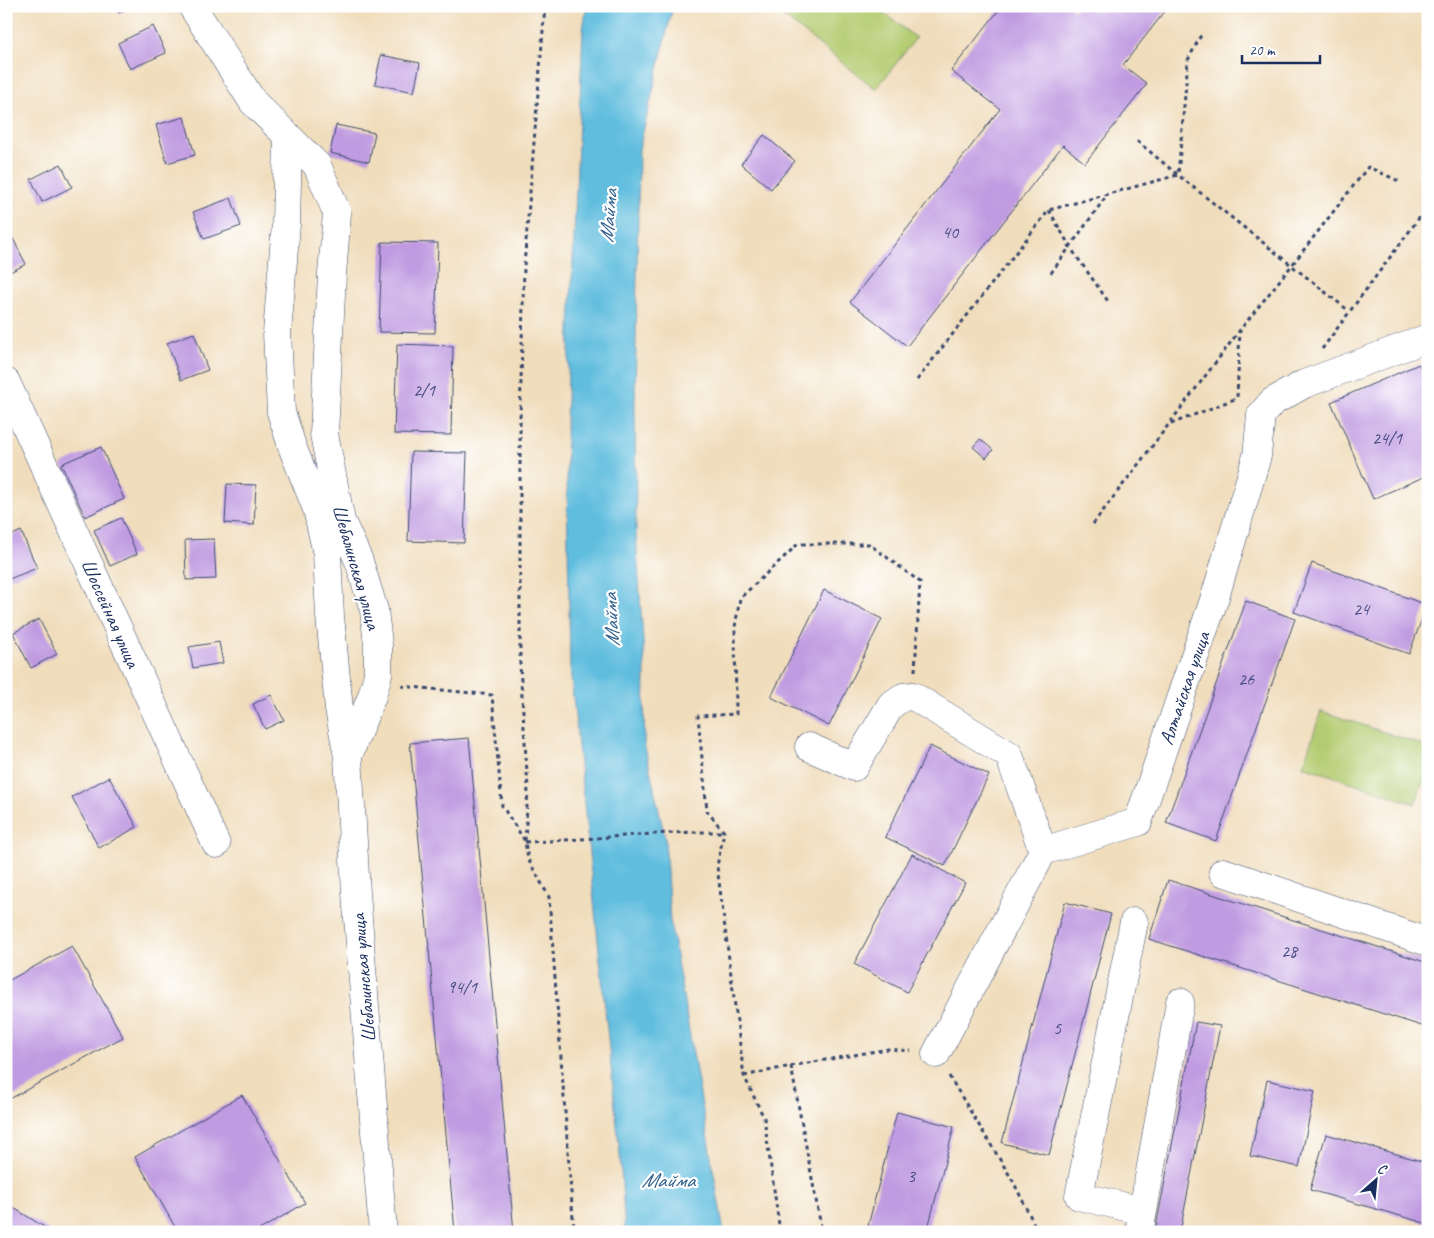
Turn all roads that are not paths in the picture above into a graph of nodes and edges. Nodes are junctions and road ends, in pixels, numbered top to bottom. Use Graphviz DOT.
graph roads {
  1 [pos="192,6"];
  2 [pos="288,136"];
  3 [pos="1428,338"];
  4 [pos="6,382"];
  5 [pos="809,747"];
  6 [pos="348,756"];
  7 [pos="216,844"];
  8 [pos="1043,851"];
  9 [pos="1223,872"];
  10 [pos="1134,922"];
  11 [pos="1428,942"];
  12 [pos="1180,1002"];
  13 [pos="936,1054"];
  14 [pos="1141,1221"];
  15 [pos="383,1232"];
  1 -- 2 [label="street, Шебалинская улица"];
  2 -- 6 [label="street"];
  2 -- 6 [label="street, Шебалинская улица"];
  3 -- 8 [label="street, Алтайская улица"];
  4 -- 7 [label="street, Шоссейная улица"];
  5 -- 8 [label="street"];
  6 -- 15 [label="street, Шебалинская улица"];
  8 -- 13 [label="street"];
  9 -- 11 [label="street"];
  10 -- 14 [label="street"];
  12 -- 14 [label="street"];
}
